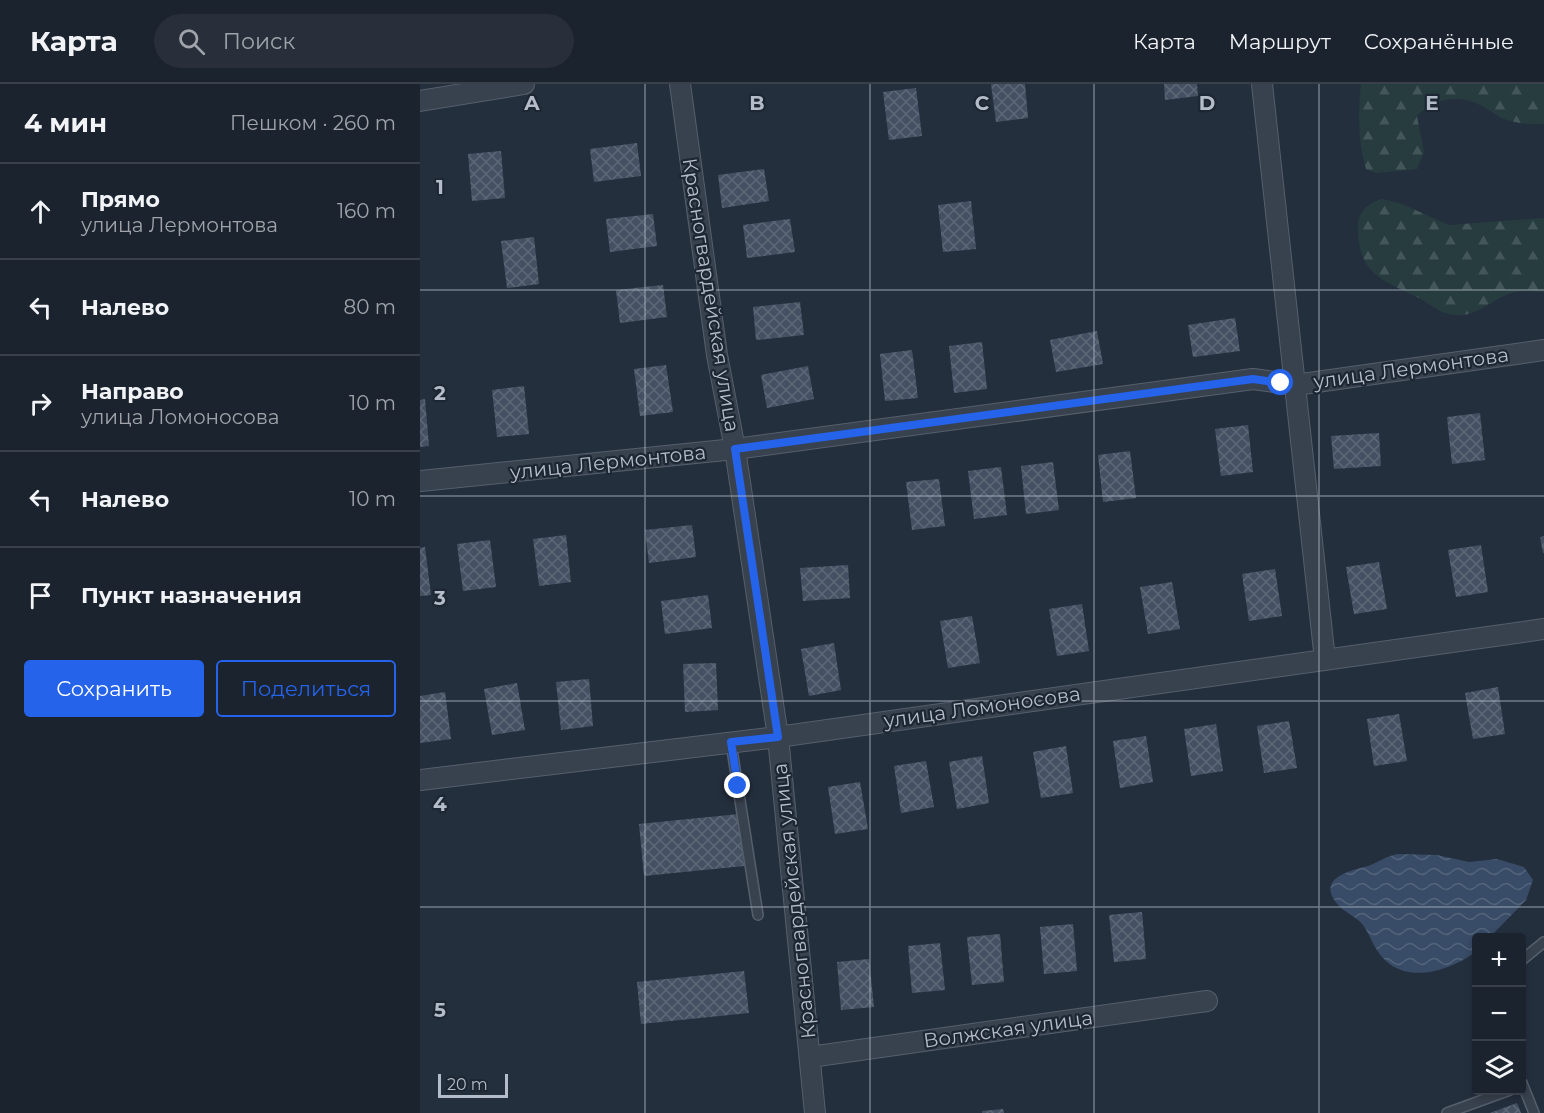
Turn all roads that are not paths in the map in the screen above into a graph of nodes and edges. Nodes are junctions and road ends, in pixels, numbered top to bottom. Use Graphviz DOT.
graph roads {
  1 [pos="524,84"];
  2 [pos="680,84"];
  3 [pos="1262,84"];
  4 [pos="420,102"];
  5 [pos="1544,350"];
  6 [pos="1295,385"];
  7 [pos="735,449"];
  8 [pos="420,481"];
  9 [pos="1544,629"];
  10 [pos="1325,660"];
  11 [pos="778,737"];
  12 [pos="731,742"];
  13 [pos="420,780"];
  14 [pos="758,915"];
  15 [pos="1544,942"];
  16 [pos="1526,956"];
  17 [pos="1207,1000"];
  18 [pos="810,1057"];
  19 [pos="1497,1095"];
  20 [pos="1526,1095"];
  21 [pos="815,1113"];
  22 [pos="1448,1113"];
  23 [pos="1534,1113"];
  1 -- 4 [label="street"];
  2 -- 7 [label="street, Красногвардейская улица"];
  3 -- 6 [label="street"];
  5 -- 6 [label="street, улица Лермонтова"];
  6 -- 7 [label="street, улица Лермонтова"];
  6 -- 10 [label="street"];
  7 -- 8 [label="street, улица Лермонтова"];
  7 -- 11 [label="street, Красногвардейская улица"];
  9 -- 10 [label="street, улица Ломоносова"];
  10 -- 11 [label="street, улица Ломоносова"];
  11 -- 12 [label="street, улица Ломоносова"];
  11 -- 18 [label="street, Красногвардейская улица"];
  12 -- 13 [label="street, улица Ломоносова"];
  12 -- 14 [label="lane"];
  15 -- 16 [label="lane"];
  17 -- 18 [label="street, Волжская улица"];
  18 -- 21 [label="street, Красногвардейская улица"];
  19 -- 22 [label="lane"];
  20 -- 23 [label="lane"];
}
